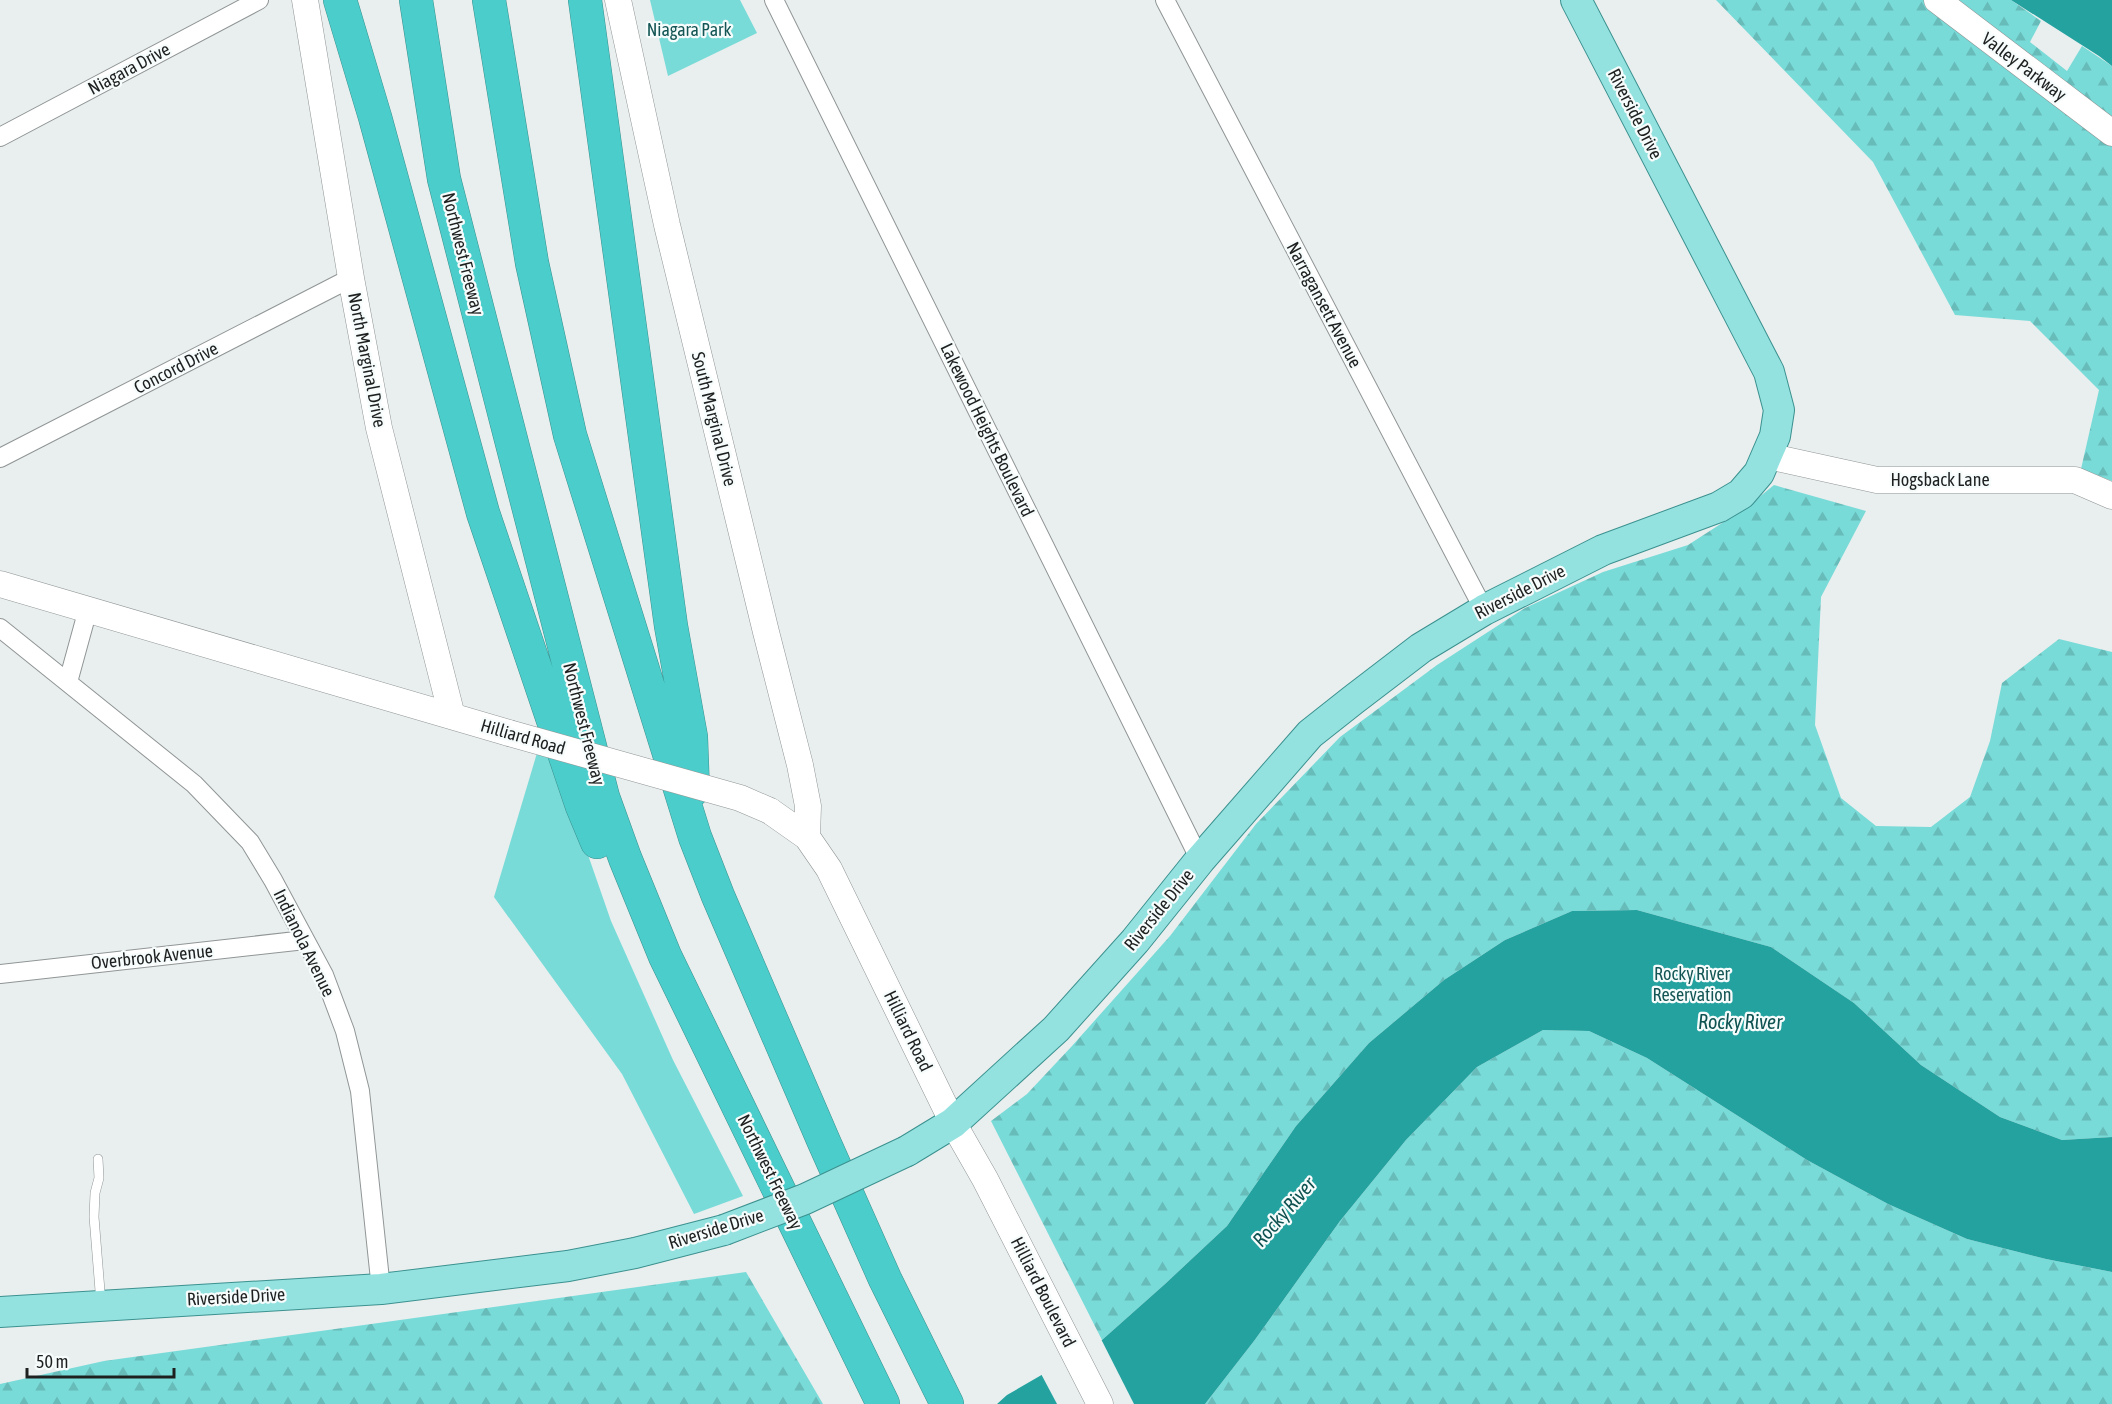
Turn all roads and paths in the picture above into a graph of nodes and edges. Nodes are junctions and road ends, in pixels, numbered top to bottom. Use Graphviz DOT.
graph roads {
  1 [pos="258,0"];
  2 [pos="305,0"];
  3 [pos="340,0"];
  4 [pos="416,0"];
  5 [pos="489,0"];
  6 [pos="585,0"];
  7 [pos="618,0"];
  8 [pos="774,0"];
  9 [pos="1165,0"];
  10 [pos="1576,0"];
  11 [pos="1937,0"];
  12 [pos="2112,133"];
  13 [pos="0,137"];
  14 [pos="351,278"];
  15 [pos="1768,456"];
  16 [pos="0,458"];
  17 [pos="2112,496"];
  18 [pos="0,584"];
  19 [pos="88,609"];
  20 [pos="1484,609"];
  21 [pos="0,627"];
  22 [pos="68,682"];
  23 [pos="452,716"];
  24 [pos="695,837"];
  25 [pos="807,837"];
  26 [pos="1200,860"];
  27 [pos="305,940"];
  28 [pos="0,974"];
  29 [pos="953,1123"];
  30 [pos="98,1159"];
  31 [pos="985,1179"];
  32 [pos="812,1259"];
  33 [pos="381,1289"];
  34 [pos="102,1306"];
  35 [pos="0,1312"];
  36 [pos="883,1404"];
  37 [pos="947,1404"];
  38 [pos="1100,1404"];
  1 -- 13 [label="street, Niagara Drive"];
  2 -- 14 [label="main road, North Marginal Drive"];
  3 -- 32 [label="highway"];
  4 -- 32 [label="highway, Northwest Freeway"];
  5 -- 24 [label="highway"];
  6 -- 24 [label="highway"];
  7 -- 25 [label="main road, South Marginal Drive"];
  8 -- 26 [label="street, Lakewood Heights Boulevard"];
  9 -- 20 [label="street, Narragansett Avenue"];
  10 -- 15 [label="main road, Riverside Drive"];
  11 -- 12 [label="main road, Valley Parkway"];
  14 -- 16 [label="street, Concord Drive"];
  14 -- 23 [label="main road, North Marginal Drive"];
  15 -- 17 [label="main road, Hogsback Lane"];
  15 -- 20 [label="main road, Riverside Drive"];
  18 -- 19 [label="main road, Hilliard Road"];
  19 -- 22 [label="street"];
  19 -- 23 [label="main road, Hilliard Road"];
  20 -- 26 [label="main road, Riverside Drive"];
  21 -- 22 [label="street, Indianola Avenue"];
  22 -- 27 [label="street, Indianola Avenue"];
  23 -- 25 [label="main road, Hilliard Road, bridge"];
  24 -- 37 [label="highway"];
  25 -- 29 [label="main road, Hilliard Road"];
  26 -- 29 [label="main road, Riverside Drive"];
  27 -- 28 [label="street, Overbrook Avenue"];
  27 -- 33 [label="street, Indianola Avenue"];
  29 -- 31 [label="main road, Hilliard Road"];
  29 -- 33 [label="main road, Riverside Drive, bridge"];
  30 -- 34 [label="lane"];
  31 -- 38 [label="main road, Hilliard Boulevard"];
  32 -- 36 [label="highway, Northwest Freeway"];
  33 -- 34 [label="main road, Riverside Drive"];
  34 -- 35 [label="main road, Riverside Drive"];
}
